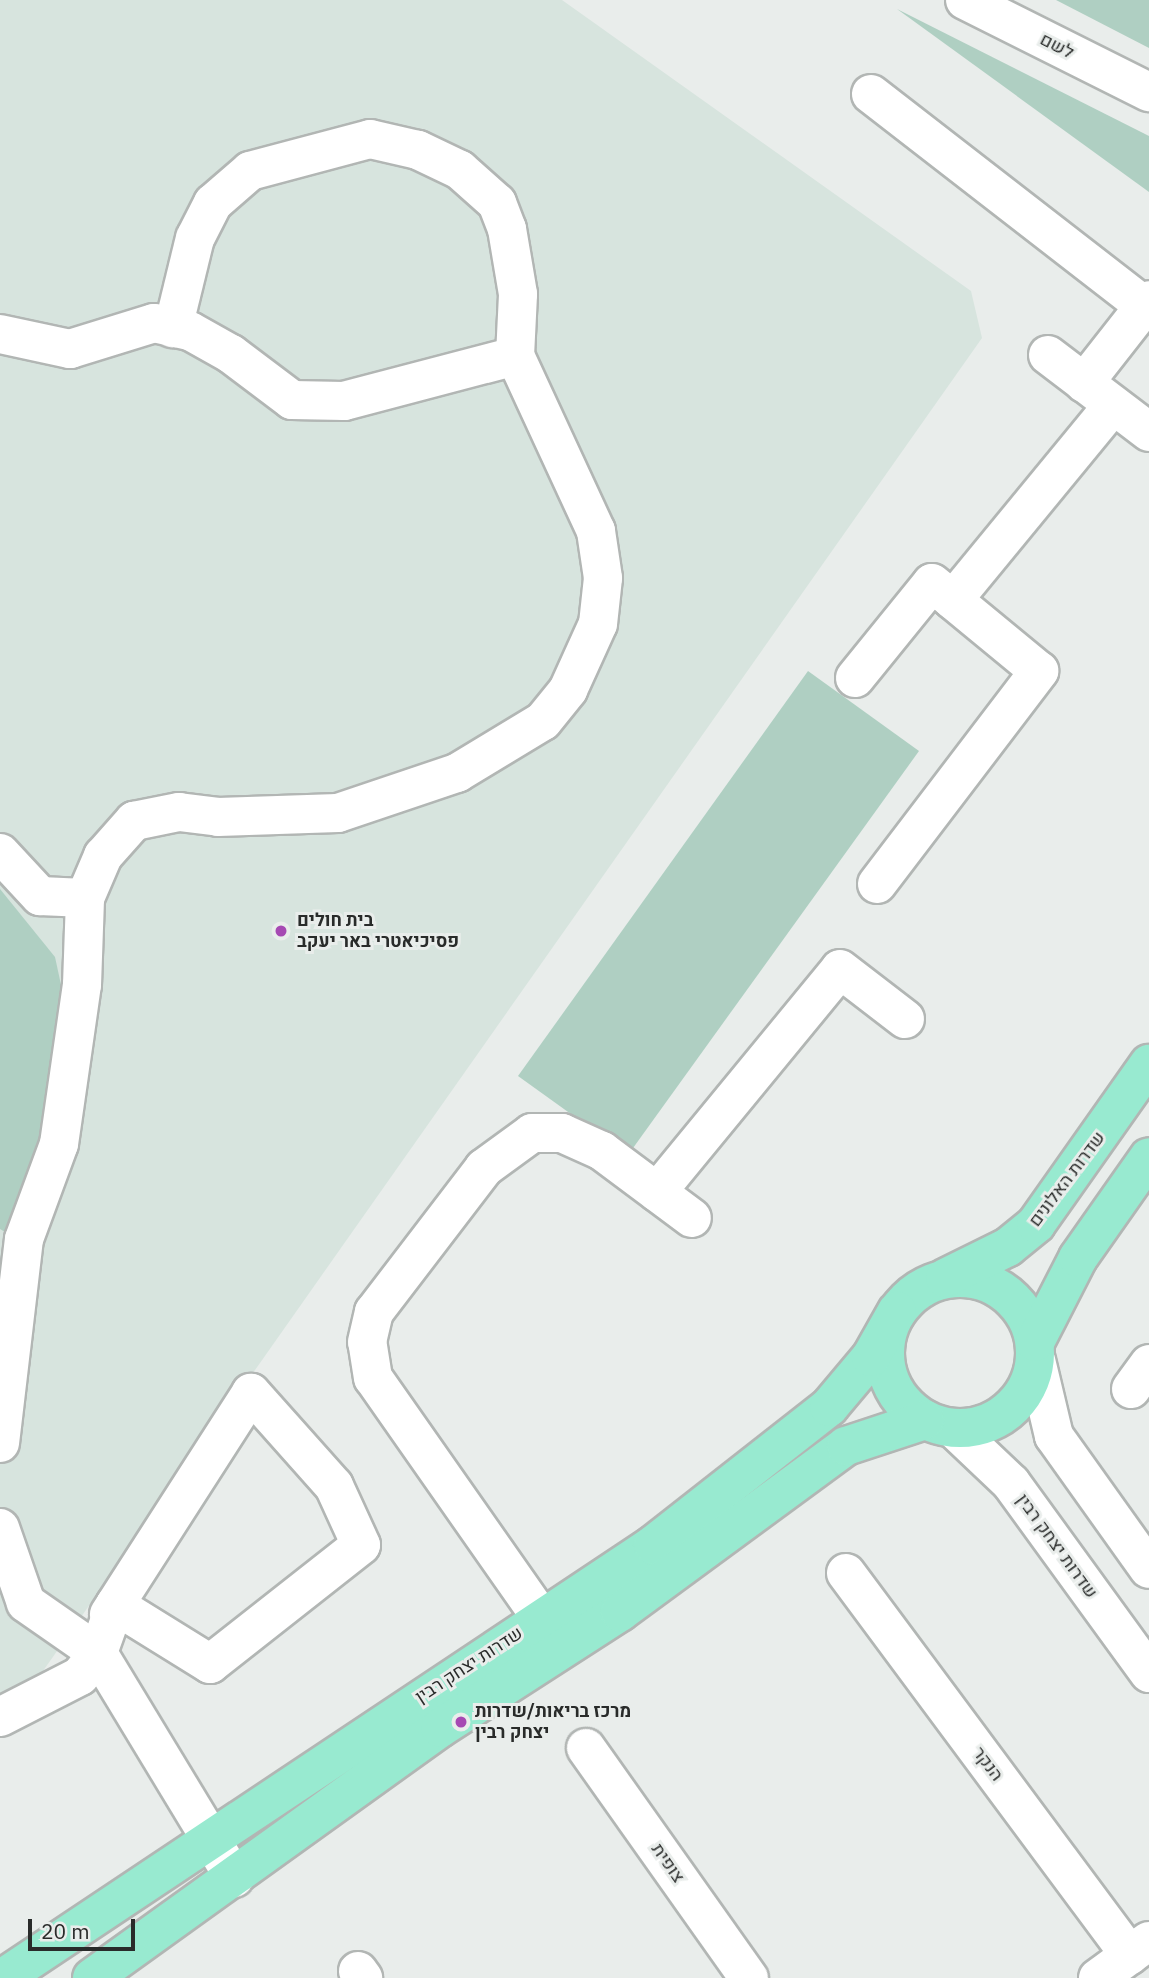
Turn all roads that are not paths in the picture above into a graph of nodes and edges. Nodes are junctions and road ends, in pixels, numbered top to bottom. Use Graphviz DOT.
graph roads {
  1 [pos="965,0"];
  2 [pos="1149,92"];
  3 [pos="871,94"];
  4 [pos="1142,320"];
  5 [pos="173,328"];
  6 [pos="0,334"];
  7 [pos="1048,355"];
  8 [pos="515,356"];
  9 [pos="1099,394"];
  10 [pos="1149,432"];
  11 [pos="953,600"];
  12 [pos="855,678"];
  13 [pos="0,853"];
  14 [pos="877,884"];
  15 [pos="85,898"];
  16 [pos="905,1019"];
  17 [pos="1149,1064"];
  18 [pos="1149,1157"];
  19 [pos="657,1192"];
  20 [pos="692,1218"];
  21 [pos="925,1286"];
  22 [pos="897,1311"];
  23 [pos="8,1313"];
  24 [pos="1035,1351"];
  25 [pos="939,1424"];
  26 [pos="0,1443"];
  27 [pos="0,1528"];
  28 [pos="1149,1569"];
  29 [pos="846,1573"];
  30 [pos="109,1614"];
  31 [pos="542,1619"];
  32 [pos="97,1653"];
  33 [pos="1149,1673"];
  34 [pos="0,1717"];
  35 [pos="586,1748"];
  36 [pos="210,1838"];
  37 [pos="234,1878"];
  38 [pos="1139,1948"];
  39 [pos="3,1978"];
  40 [pos="92,1978"];
  41 [pos="749,1978"];
  42 [pos="1098,1978"];
  1 -- 2 [label="street, לשם"];
  3 -- 4 [label="street"];
  4 -- 9 [label="street"];
  5 -- 6 [label="street"];
  5 -- 8 [label="street"];
  5 -- 8 [label="street"];
  7 -- 9 [label="street"];
  8 -- 15 [label="street"];
  9 -- 10 [label="street"];
  9 -- 11 [label="street"];
  11 -- 12 [label="street"];
  11 -- 14 [label="street"];
  13 -- 15 [label="street"];
  15 -- 23 [label="street"];
  16 -- 19 [label="street"];
  17 -- 21 [label="main road, שדרות האלונים"];
  18 -- 24 [label="main road"];
  19 -- 20 [label="street"];
  19 -- 31 [label="street"];
  21 -- 22 [label="main road"];
  21 -- 24 [label="main road"];
  22 -- 25 [label="main road"];
  22 -- 31 [label="main road, שדרות יצחק רבין"];
  23 -- 26 [label="street"];
  24 -- 25 [label="main road"];
  24 -- 28 [label="street"];
  25 -- 33 [label="street, שדרות יצחק רבין"];
  25 -- 37 [label="main road"];
  27 -- 32 [label="street"];
  29 -- 38 [label="street, הנקר"];
  30 -- 30 [label="street"];
  30 -- 32 [label="street"];
  31 -- 36 [label="main road, שדרות יצחק רבין"];
  32 -- 34 [label="street"];
  32 -- 36 [label="street"];
  35 -- 41 [label="street, צופית"];
  36 -- 37 [label="street"];
  36 -- 39 [label="main road, שדרות יצחק רבין"];
  37 -- 40 [label="main road"];
  38 -- 42 [label="street"];
}
